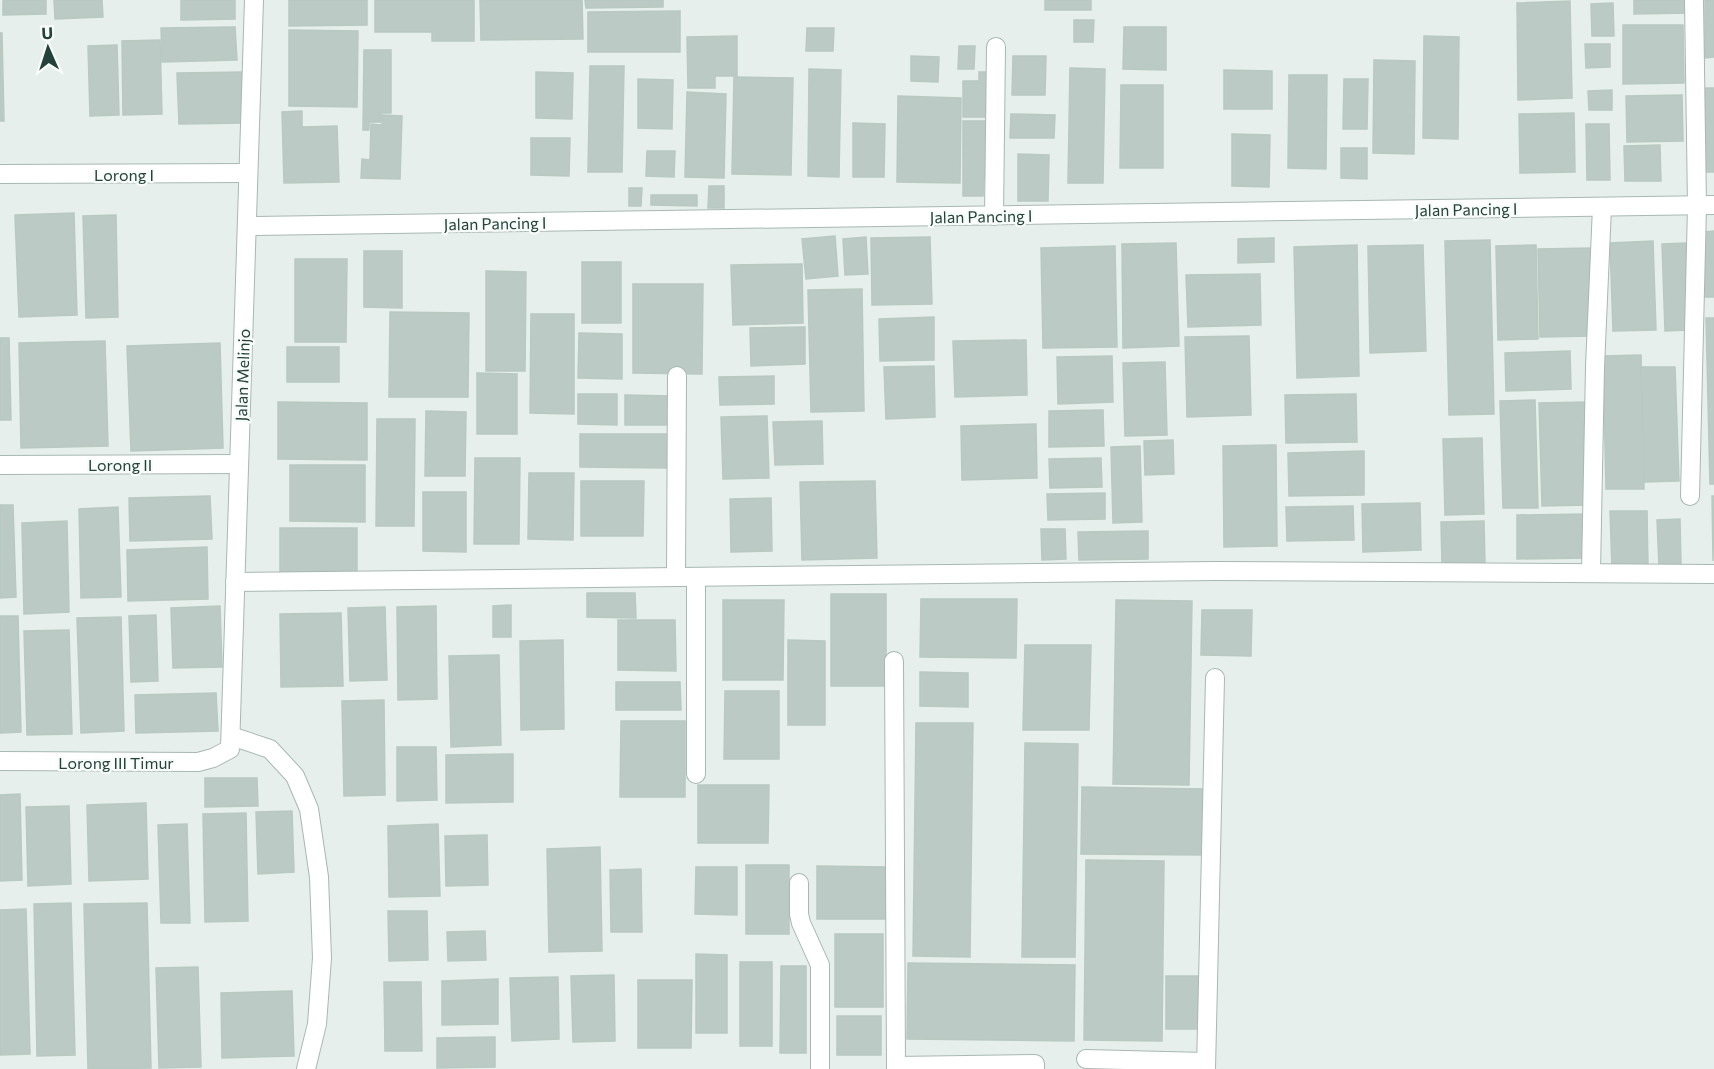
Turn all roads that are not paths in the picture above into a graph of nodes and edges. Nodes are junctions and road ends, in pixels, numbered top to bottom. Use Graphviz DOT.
graph roads {
  1 [pos="254,0"];
  2 [pos="1694,0"];
  3 [pos="996,47"];
  4 [pos="248,173"];
  5 [pos="0,174"];
  6 [pos="1706,205"];
  7 [pos="1602,207"];
  8 [pos="994,216"];
  9 [pos="247,226"];
  10 [pos="677,376"];
  11 [pos="239,464"];
  12 [pos="0,465"];
  13 [pos="1690,496"];
  14 [pos="1591,572"];
  15 [pos="1714,574"];
  16 [pos="676,577"];
  17 [pos="696,577"];
  18 [pos="235,582"];
  19 [pos="894,661"];
  20 [pos="1215,678"];
  21 [pos="230,742"];
  22 [pos="0,761"];
  23 [pos="696,774"];
  24 [pos="799,884"];
  25 [pos="1086,1059"];
  26 [pos="1206,1066"];
  27 [pos="896,1067"];
  28 [pos="306,1069"];
  29 [pos="820,1069"];
  30 [pos="1035,1069"];
  1 -- 4 [label="street, Jalan Melinjo"];
  2 -- 6 [label="street"];
  3 -- 8 [label="street"];
  4 -- 5 [label="street, Lorong I"];
  4 -- 9 [label="street, Jalan Melinjo"];
  6 -- 7 [label="street, Jalan Pancing I"];
  6 -- 13 [label="street"];
  7 -- 8 [label="street, Jalan Pancing I"];
  7 -- 14 [label="street"];
  8 -- 9 [label="street, Jalan Pancing I"];
  9 -- 11 [label="street, Jalan Melinjo"];
  10 -- 16 [label="street"];
  11 -- 12 [label="street, Lorong II"];
  11 -- 18 [label="street, Jalan Melinjo"];
  14 -- 15 [label="street"];
  14 -- 17 [label="street"];
  16 -- 17 [label="street"];
  16 -- 18 [label="street"];
  17 -- 23 [label="street"];
  18 -- 21 [label="street, Jalan Melinjo"];
  19 -- 27 [label="street"];
  20 -- 26 [label="street"];
  21 -- 22 [label="street, Lorong III Timur"];
  21 -- 28 [label="street"];
  24 -- 29 [label="street"];
  25 -- 26 [label="street"];
  27 -- 30 [label="street"];
}
